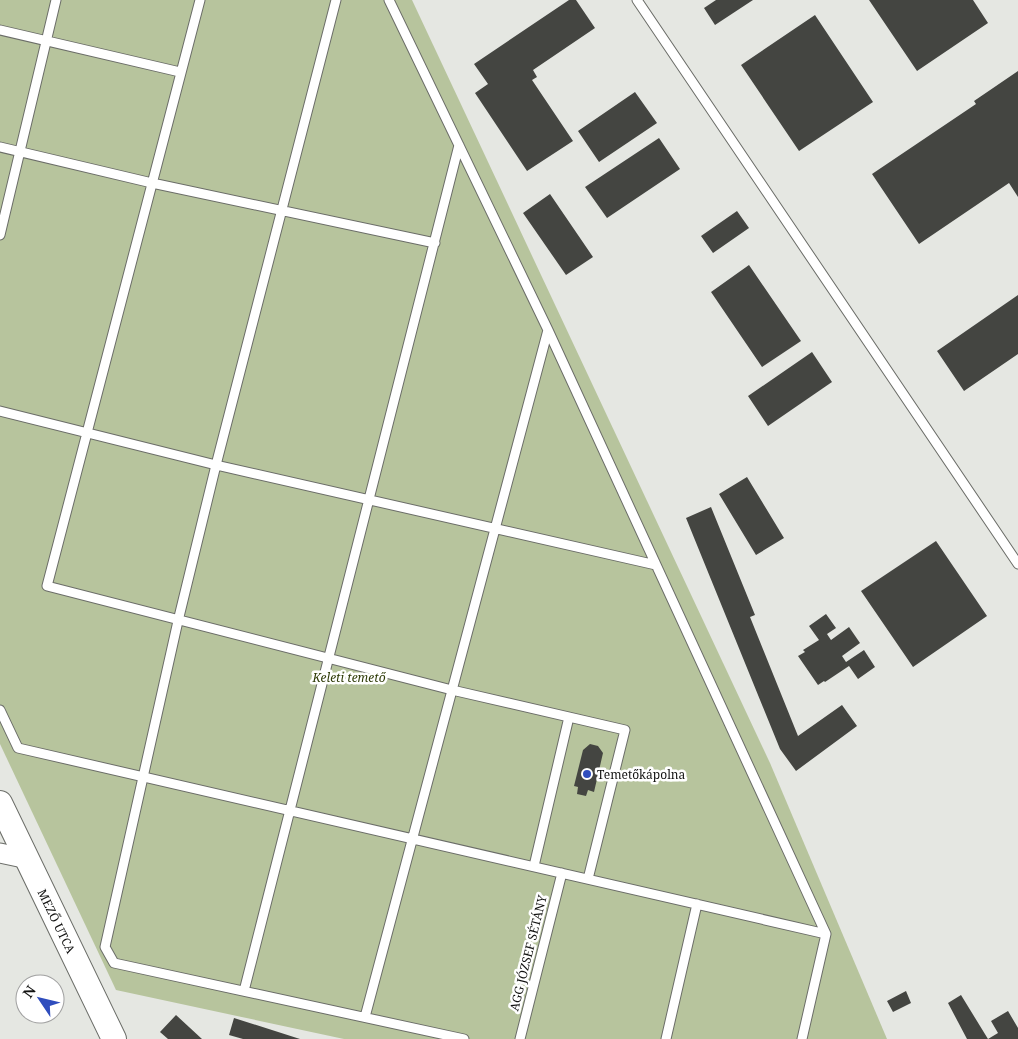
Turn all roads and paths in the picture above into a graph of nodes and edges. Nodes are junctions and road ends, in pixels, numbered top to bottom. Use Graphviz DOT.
graph roads {
  1 [pos="56,0"];
  2 [pos="200,0"];
  3 [pos="336,0"];
  4 [pos="389,0"];
  5 [pos="638,0"];
  6 [pos="0,30"];
  7 [pos="46,40"];
  8 [pos="180,72"];
  9 [pos="459,145"];
  10 [pos="0,147"];
  11 [pos="19,152"];
  12 [pos="152,183"];
  13 [pos="280,211"];
  14 [pos="0,235"];
  15 [pos="435,243"];
  16 [pos="548,330"];
  17 [pos="0,411"];
  18 [pos="88,434"];
  19 [pos="216,465"];
  20 [pos="369,501"];
  21 [pos="496,530"];
  22 [pos="1018,564"];
  23 [pos="656,565"];
  24 [pos="178,621"];
  25 [pos="328,659"];
  26 [pos="452,690"];
  27 [pos="0,710"];
  28 [pos="569,717"];
  29 [pos="143,776"];
  30 [pos="0,803"];
  31 [pos="290,810"];
  32 [pos="412,838"];
  33 [pos="0,853"];
  34 [pos="28,859"];
  35 [pos="534,866"];
  36 [pos="562,873"];
  37 [pos="588,879"];
  38 [pos="697,904"];
  39 [pos="826,934"];
  40 [pos="244,991"];
  41 [pos="365,1017"];
  42 [pos="114,1039"];
  43 [pos="464,1039"];
  44 [pos="520,1039"];
  45 [pos="666,1039"];
  46 [pos="802,1039"];
  1 -- 7 [label="lane"];
  2 -- 8 [label="lane"];
  3 -- 13 [label="lane"];
  4 -- 9 [label="lane"];
  5 -- 22 [label="lane"];
  6 -- 7 [label="lane"];
  7 -- 8 [label="lane"];
  7 -- 11 [label="lane"];
  8 -- 12 [label="lane"];
  9 -- 15 [label="lane"];
  9 -- 16 [label="lane"];
  10 -- 11 [label="lane"];
  11 -- 12 [label="lane"];
  11 -- 14 [label="lane"];
  12 -- 13 [label="lane"];
  12 -- 18 [label="lane"];
  13 -- 15 [label="lane"];
  13 -- 19 [label="lane"];
  15 -- 20 [label="lane"];
  16 -- 21 [label="lane"];
  16 -- 23 [label="lane"];
  17 -- 18 [label="lane"];
  18 -- 19 [label="lane"];
  18 -- 24 [label="lane"];
  19 -- 20 [label="lane"];
  19 -- 24 [label="lane"];
  20 -- 21 [label="lane"];
  20 -- 25 [label="lane"];
  21 -- 23 [label="lane"];
  21 -- 26 [label="lane"];
  23 -- 39 [label="lane"];
  24 -- 25 [label="lane"];
  24 -- 29 [label="lane"];
  25 -- 26 [label="lane"];
  25 -- 31 [label="lane"];
  26 -- 28 [label="lane"];
  26 -- 32 [label="lane"];
  27 -- 29 [label="lane"];
  28 -- 35 [label="lane"];
  28 -- 37 [label="lane"];
  29 -- 31 [label="lane"];
  29 -- 40 [label="lane"];
  30 -- 34 [label="street, MEZŐ UTCA"];
  31 -- 32 [label="lane"];
  31 -- 40 [label="lane"];
  32 -- 35 [label="lane"];
  32 -- 41 [label="lane"];
  33 -- 34 [label="street"];
  34 -- 42 [label="street, MEZŐ UTCA"];
  35 -- 36 [label="lane"];
  36 -- 37 [label="lane"];
  36 -- 44 [label="lane, AGG JÓZSEF SÉTÁNY"];
  37 -- 38 [label="lane"];
  38 -- 39 [label="lane"];
  38 -- 45 [label="lane"];
  39 -- 46 [label="lane"];
  40 -- 41 [label="lane"];
  41 -- 43 [label="lane"];
}
